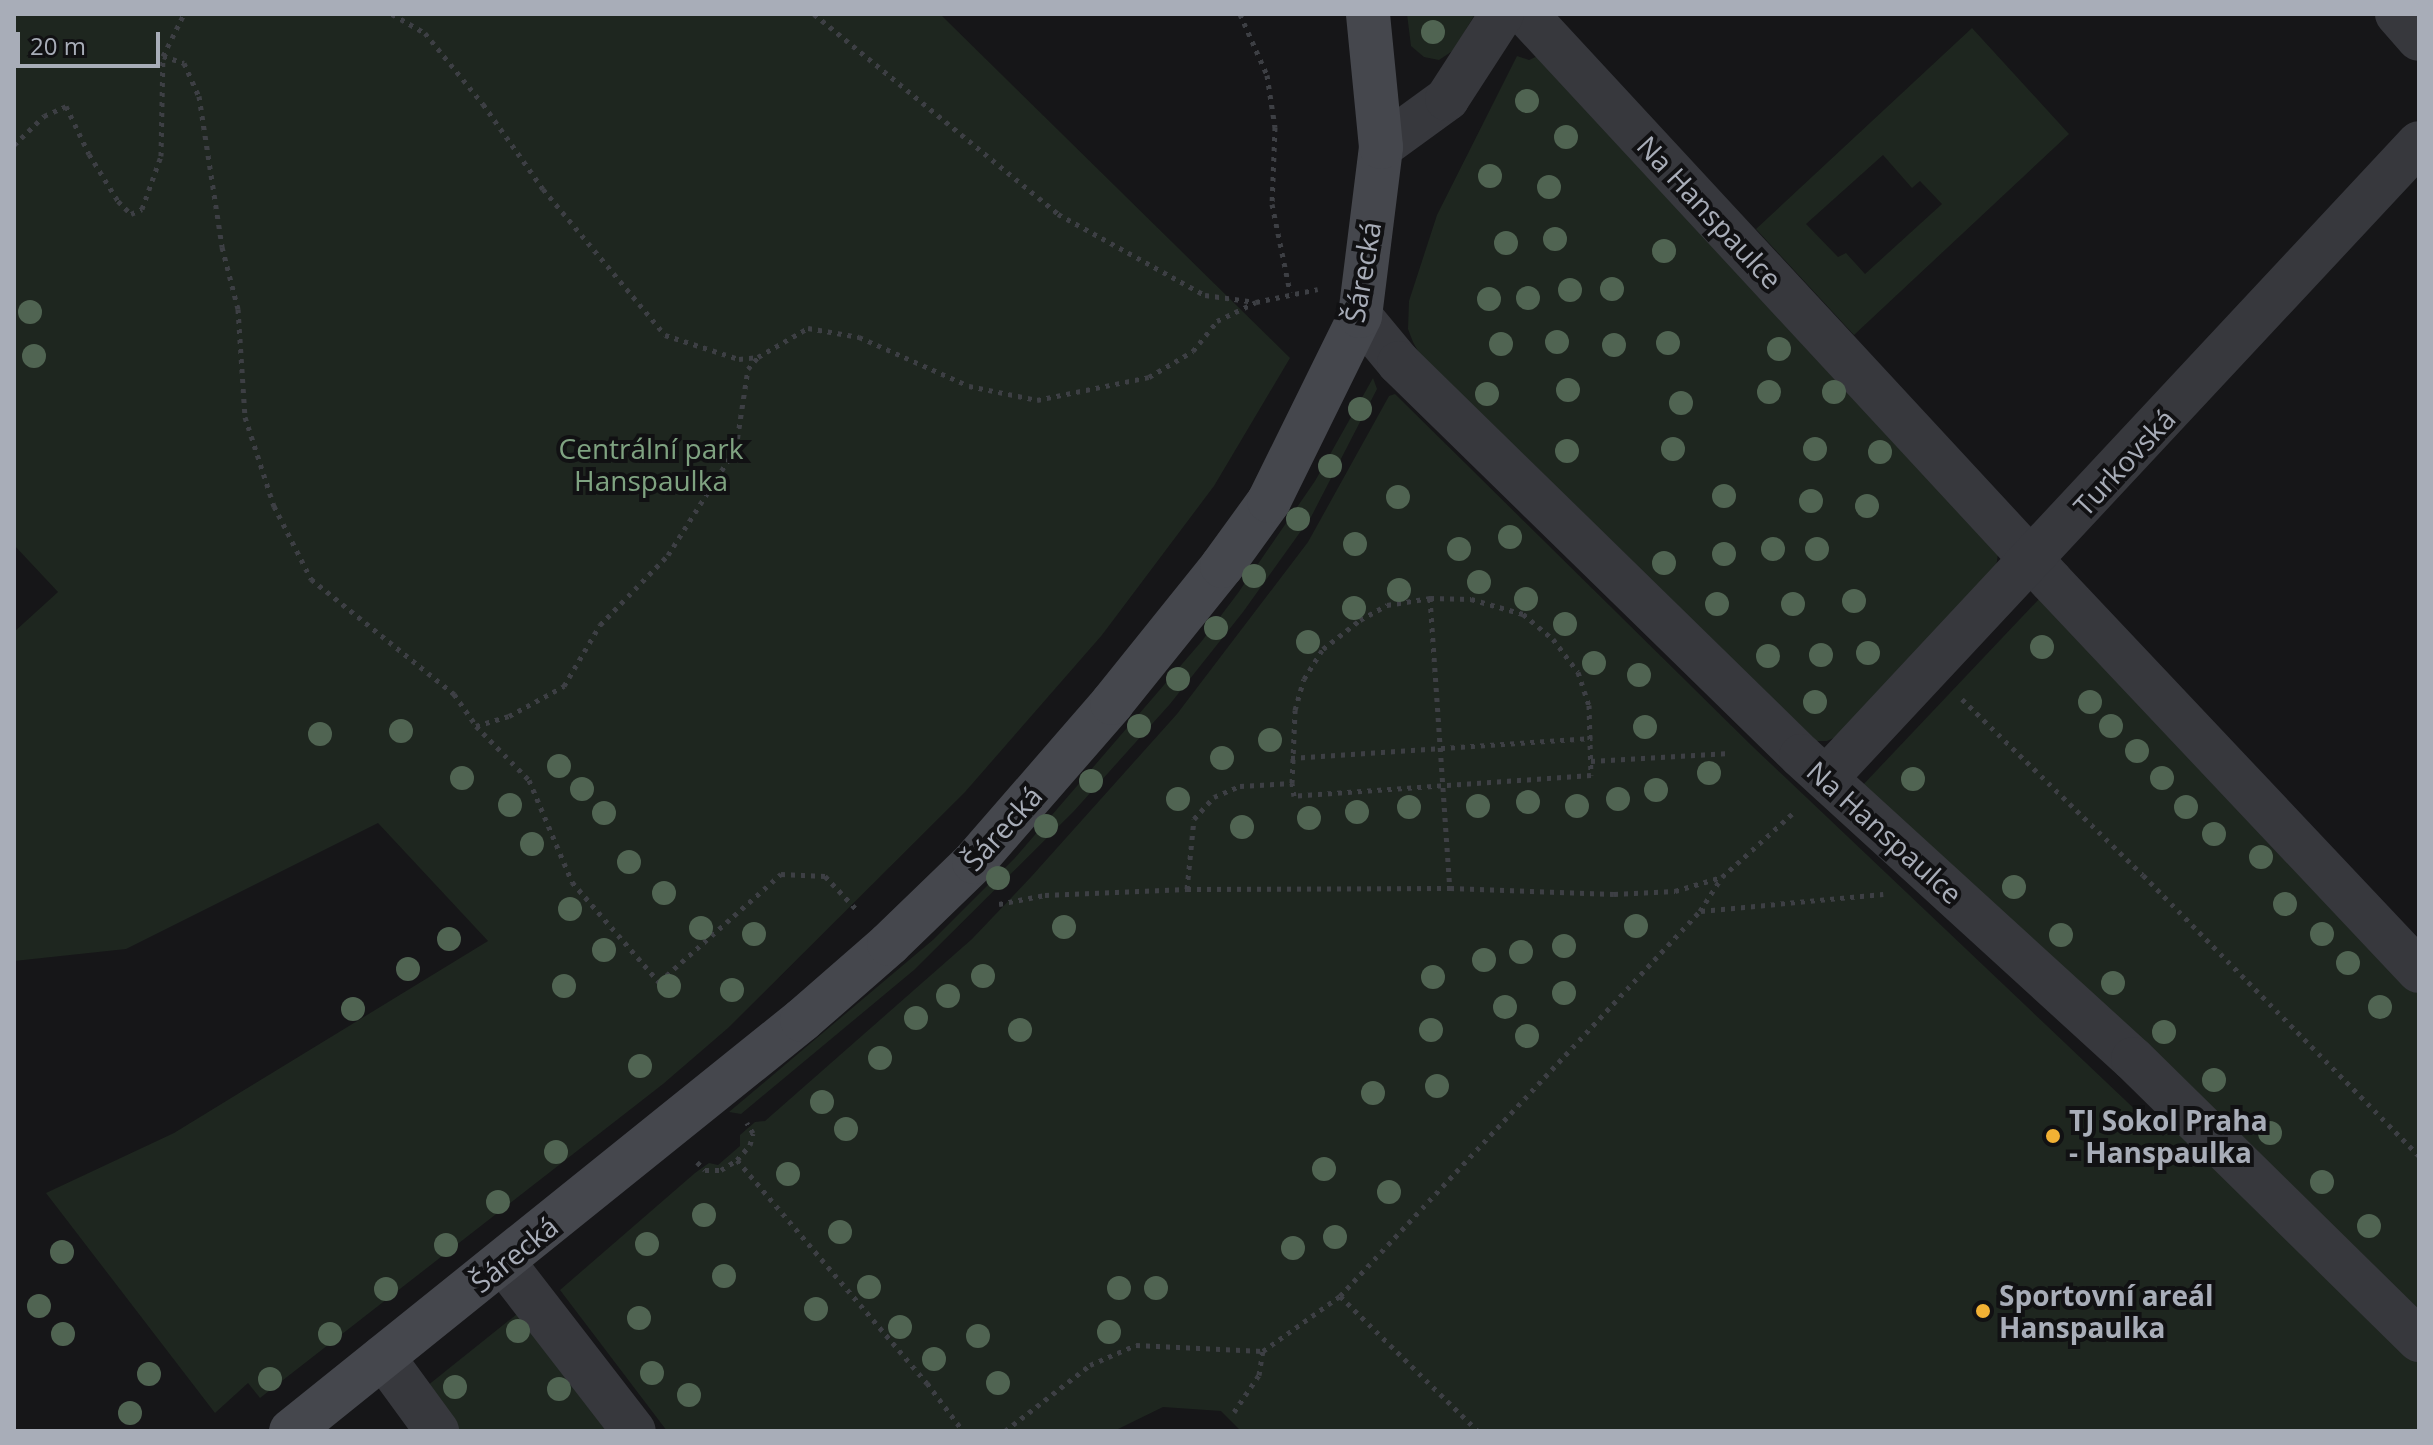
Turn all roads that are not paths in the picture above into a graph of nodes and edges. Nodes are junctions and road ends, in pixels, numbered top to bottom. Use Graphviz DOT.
graph roads {
  1 [pos="1368,14"];
  2 [pos="1502,14"];
  3 [pos="1526,14"];
  4 [pos="2397,14"];
  5 [pos="2419,39"];
  6 [pos="2419,143"];
  7 [pos="1381,147"];
  8 [pos="1346,302"];
  9 [pos="2033,561"];
  10 [pos="1827,777"];
  11 [pos="2419,971"];
  12 [pos="504,1263"];
  13 [pos="2419,1340"];
  14 [pos="383,1357"];
  15 [pos="291,1431"];
  16 [pos="437,1431"];
  17 [pos="634,1431"];
  1 -- 7 [label="street, Šárecká"];
  2 -- 7 [label="street"];
  3 -- 9 [label="street, Na Hanspaulce"];
  4 -- 5 [label="street"];
  6 -- 9 [label="street, Turkovská"];
  7 -- 8 [label="street, Šárecká"];
  8 -- 10 [label="street, Na Hanspaulce"];
  8 -- 12 [label="street, Šárecká"];
  9 -- 10 [label="street, Turkovská"];
  9 -- 11 [label="street, Na Hanspaulce"];
  10 -- 13 [label="street, Na Hanspaulce"];
  12 -- 14 [label="street, Šárecká"];
  12 -- 17 [label="street"];
  14 -- 15 [label="street, Šárecká"];
  14 -- 16 [label="street"];
}
